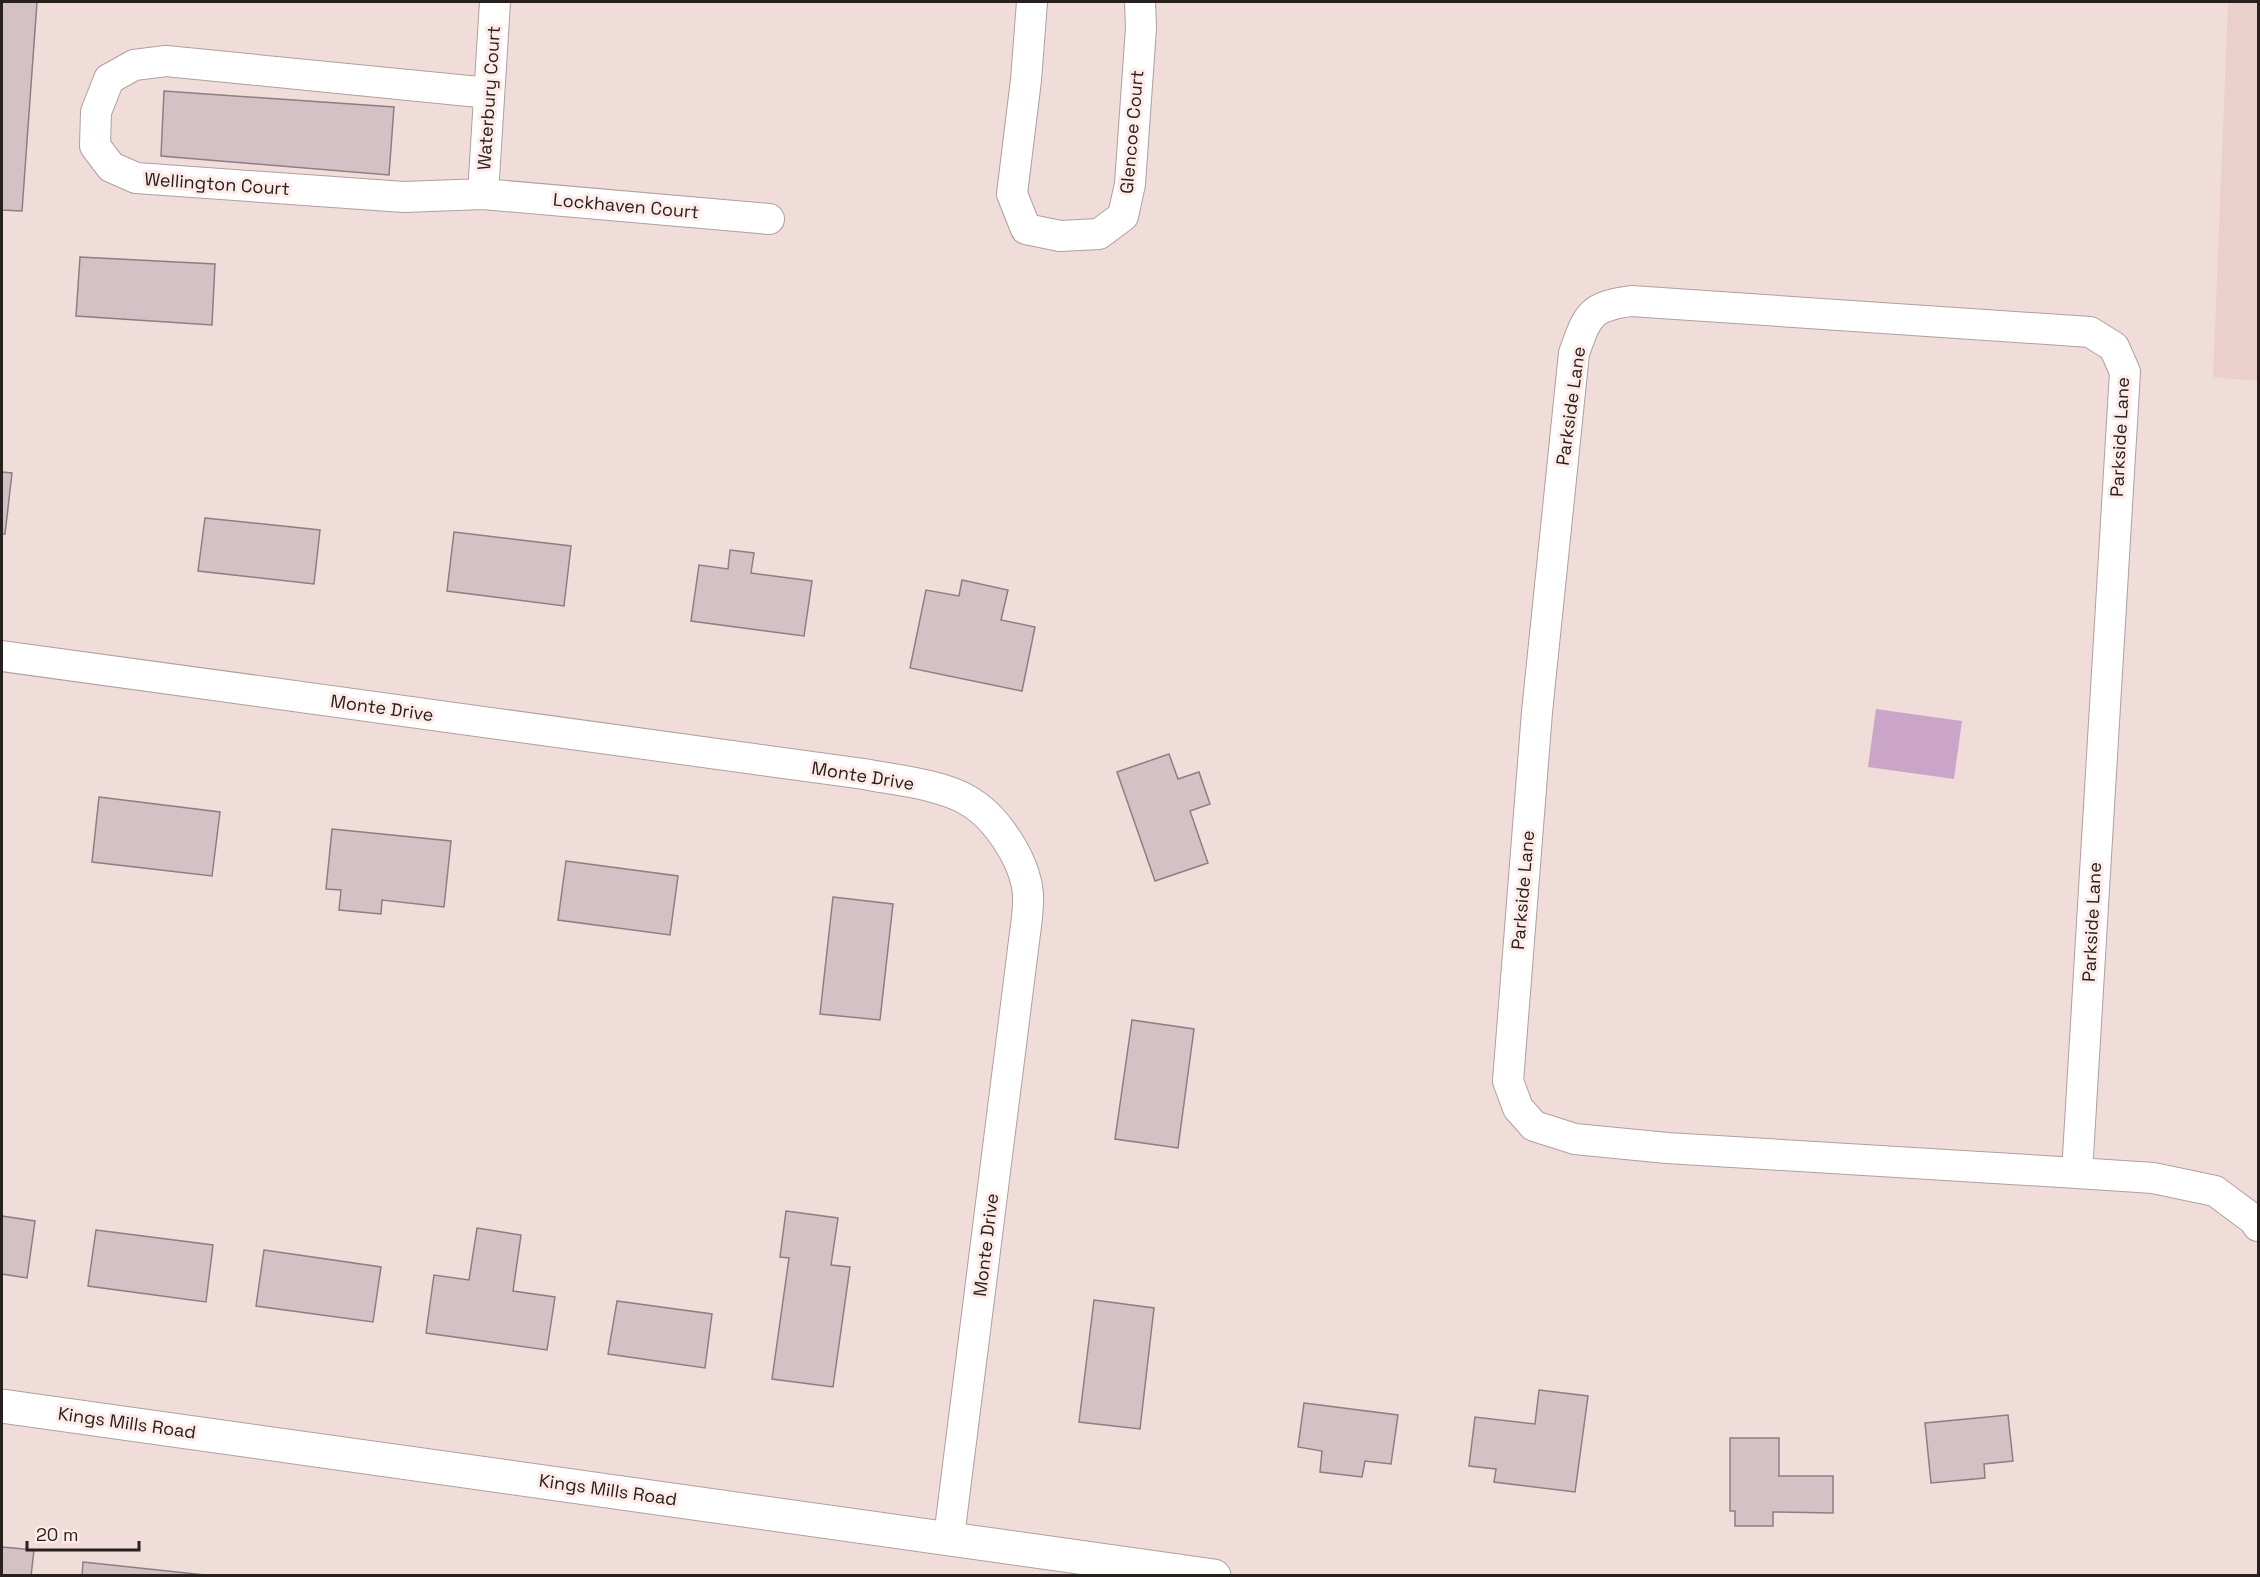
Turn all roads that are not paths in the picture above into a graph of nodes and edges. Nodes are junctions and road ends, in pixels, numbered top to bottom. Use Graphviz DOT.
graph roads {
  1 [pos="495,2"];
  2 [pos="1032,2"];
  3 [pos="1140,2"];
  4 [pos="489,93"];
  5 [pos="483,194"];
  6 [pos="769,219"];
  7 [pos="2,656"];
  8 [pos="2077,1173"];
  9 [pos="2259,1226"];
  10 [pos="2,1406"];
  11 [pos="949,1537"];
  12 [pos="1143,1570"];
  13 [pos="1214,1575"];
  1 -- 4 [label="street, Waterbury Court"];
  2 -- 3 [label="street, Glencoe Court"];
  4 -- 5 [label="street, Waterbury Court"];
  4 -- 5 [label="street, Wellington Court"];
  5 -- 6 [label="street, Lockhaven Court"];
  7 -- 11 [label="street, Monte Drive"];
  8 -- 8 [label="street, Parkside Lane"];
  8 -- 9 [label="street, Parkside Lane"];
  10 -- 11 [label="street, Kings Mills Road"];
  11 -- 12 [label="street, Kings Mills Road"];
  12 -- 13 [label="street, Kings Mills Road"];
}
